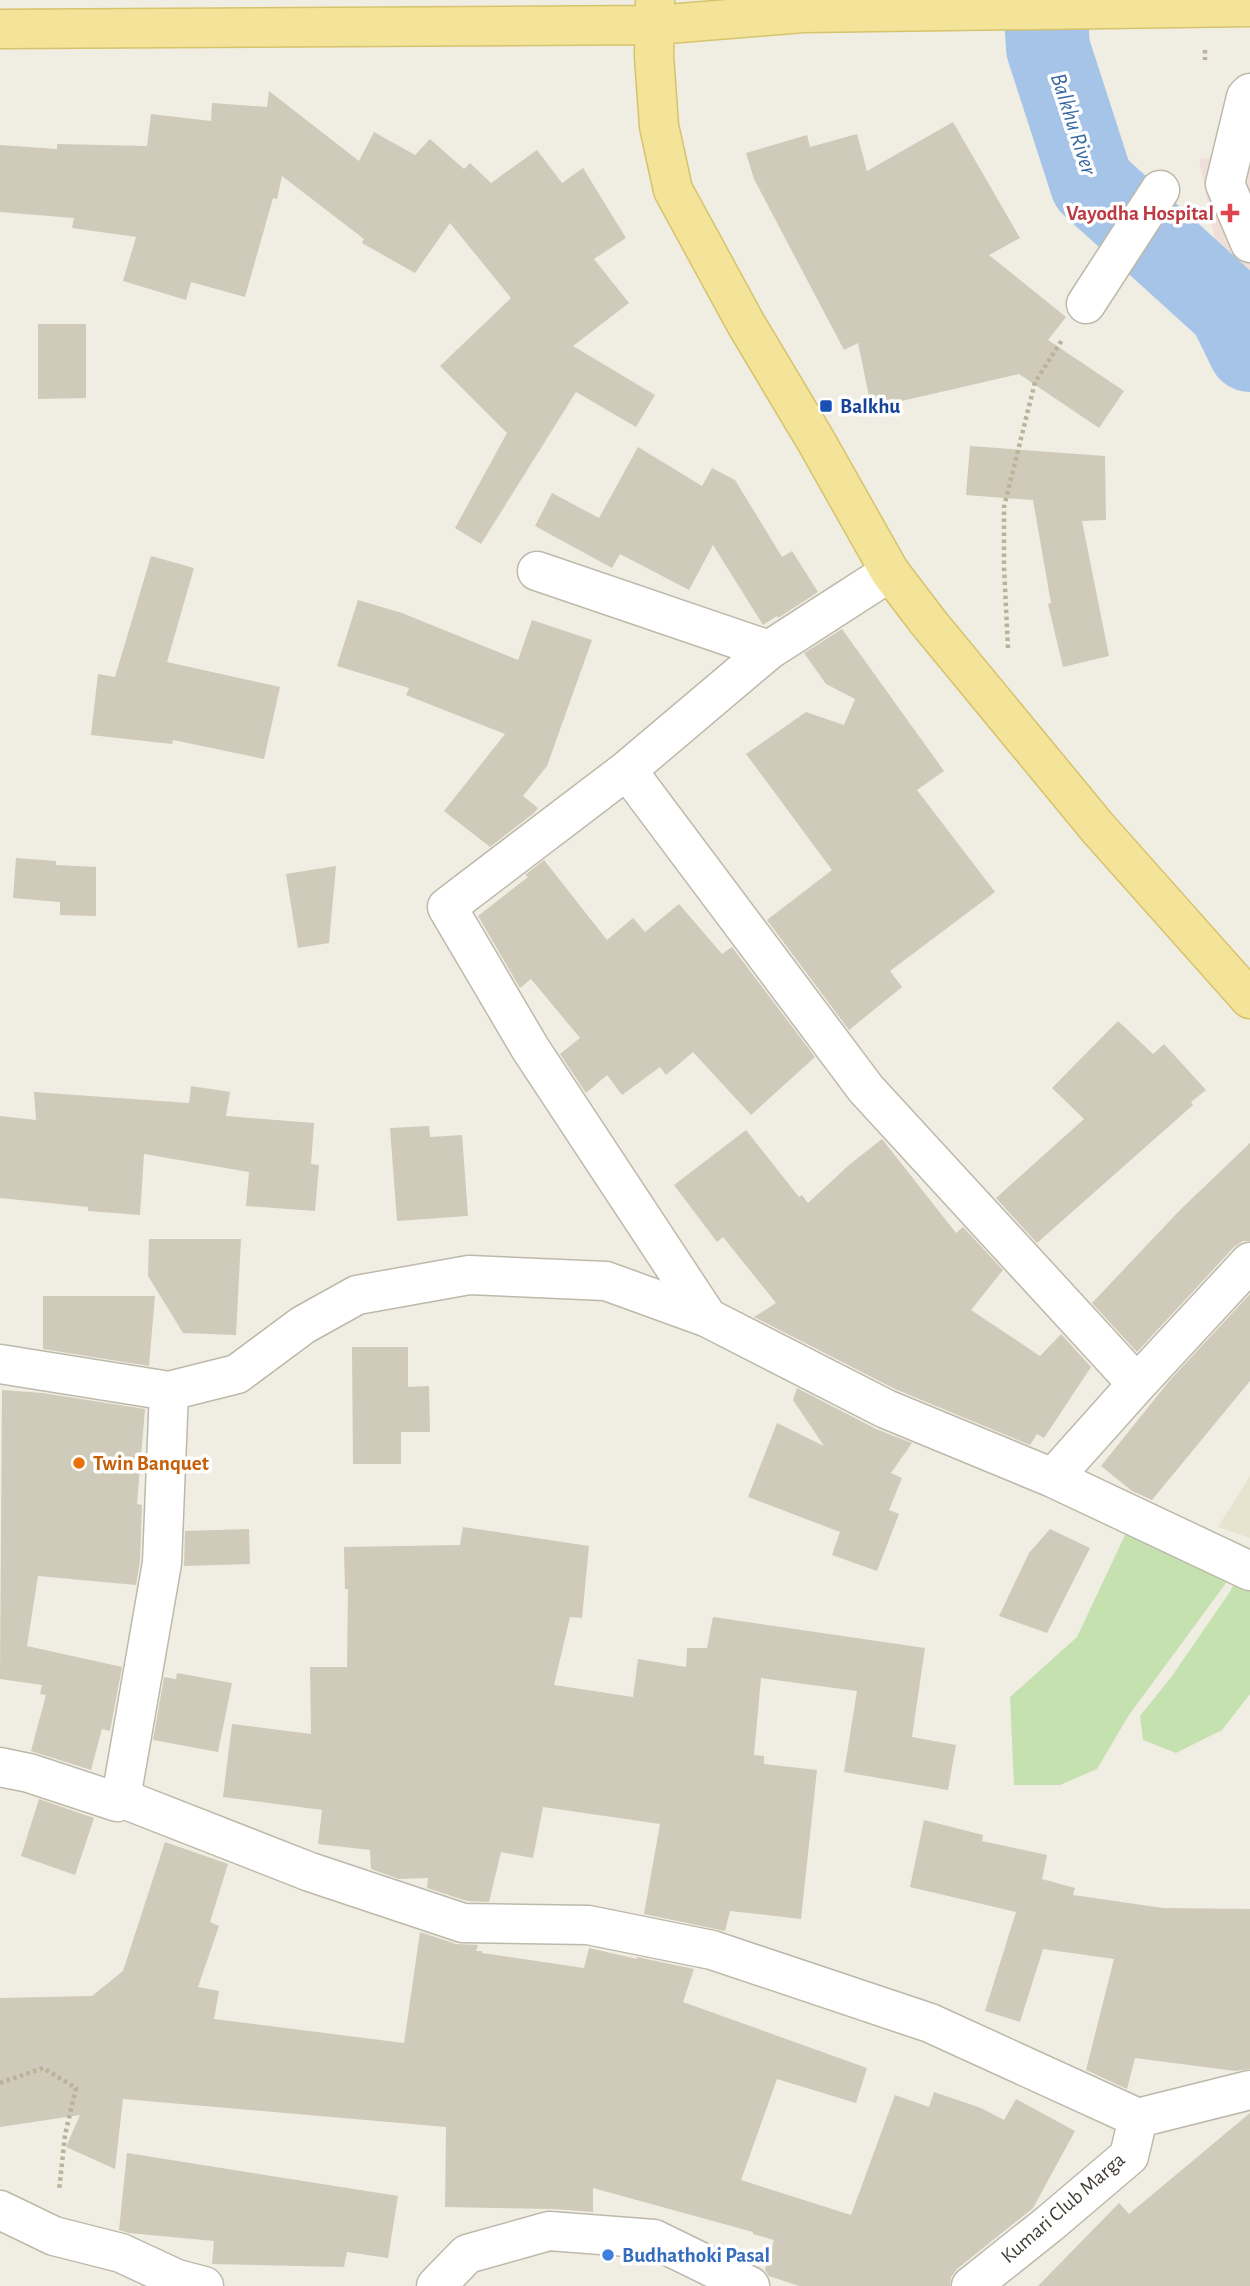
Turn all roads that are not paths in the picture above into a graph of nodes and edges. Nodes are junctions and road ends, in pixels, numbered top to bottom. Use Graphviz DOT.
graph roads {
  1 [pos="1250,7"];
  2 [pos="655,12"];
  3 [pos="0,29"];
  4 [pos="1248,95"];
  5 [pos="1160,190"];
  6 [pos="1250,243"];
  7 [pos="1086,304"];
  8 [pos="537,571"];
  9 [pos="890,572"];
  10 [pos="769,650"];
  11 [pos="627,770"];
  12 [pos="1250,999"];
  13 [pos="1250,1262"];
  14 [pos="708,1318"];
  15 [pos="0,1364"];
  16 [pos="1137,1384"];
  17 [pos="169,1391"];
  18 [pos="1053,1478"];
  19 [pos="1250,1571"];
  20 [pos="0,1767"];
  21 [pos="121,1798"];
  22 [pos="1250,2090"];
  23 [pos="1138,2118"];
  24 [pos="0,2210"];
  25 [pos="204,2286"];
  26 [pos="436,2286"];
  27 [pos="750,2286"];
  28 [pos="971,2286"];
  1 -- 2 [label="main road"];
  2 -- 3 [label="main road"];
  2 -- 9 [label="main road"];
  4 -- 6 [label="street"];
  5 -- 7 [label="street"];
  8 -- 10 [label="street"];
  9 -- 10 [label="street"];
  9 -- 12 [label="main road"];
  10 -- 11 [label="street"];
  11 -- 14 [label="street"];
  11 -- 16 [label="street"];
  13 -- 16 [label="street"];
  14 -- 17 [label="street"];
  14 -- 18 [label="street"];
  15 -- 17 [label="street"];
  16 -- 18 [label="street"];
  17 -- 21 [label="street"];
  18 -- 19 [label="street"];
  20 -- 21 [label="street"];
  21 -- 23 [label="street"];
  22 -- 23 [label="street"];
  23 -- 28 [label="street, Kumari Club Marga"];
  24 -- 25 [label="street"];
  26 -- 27 [label="street"];
}
